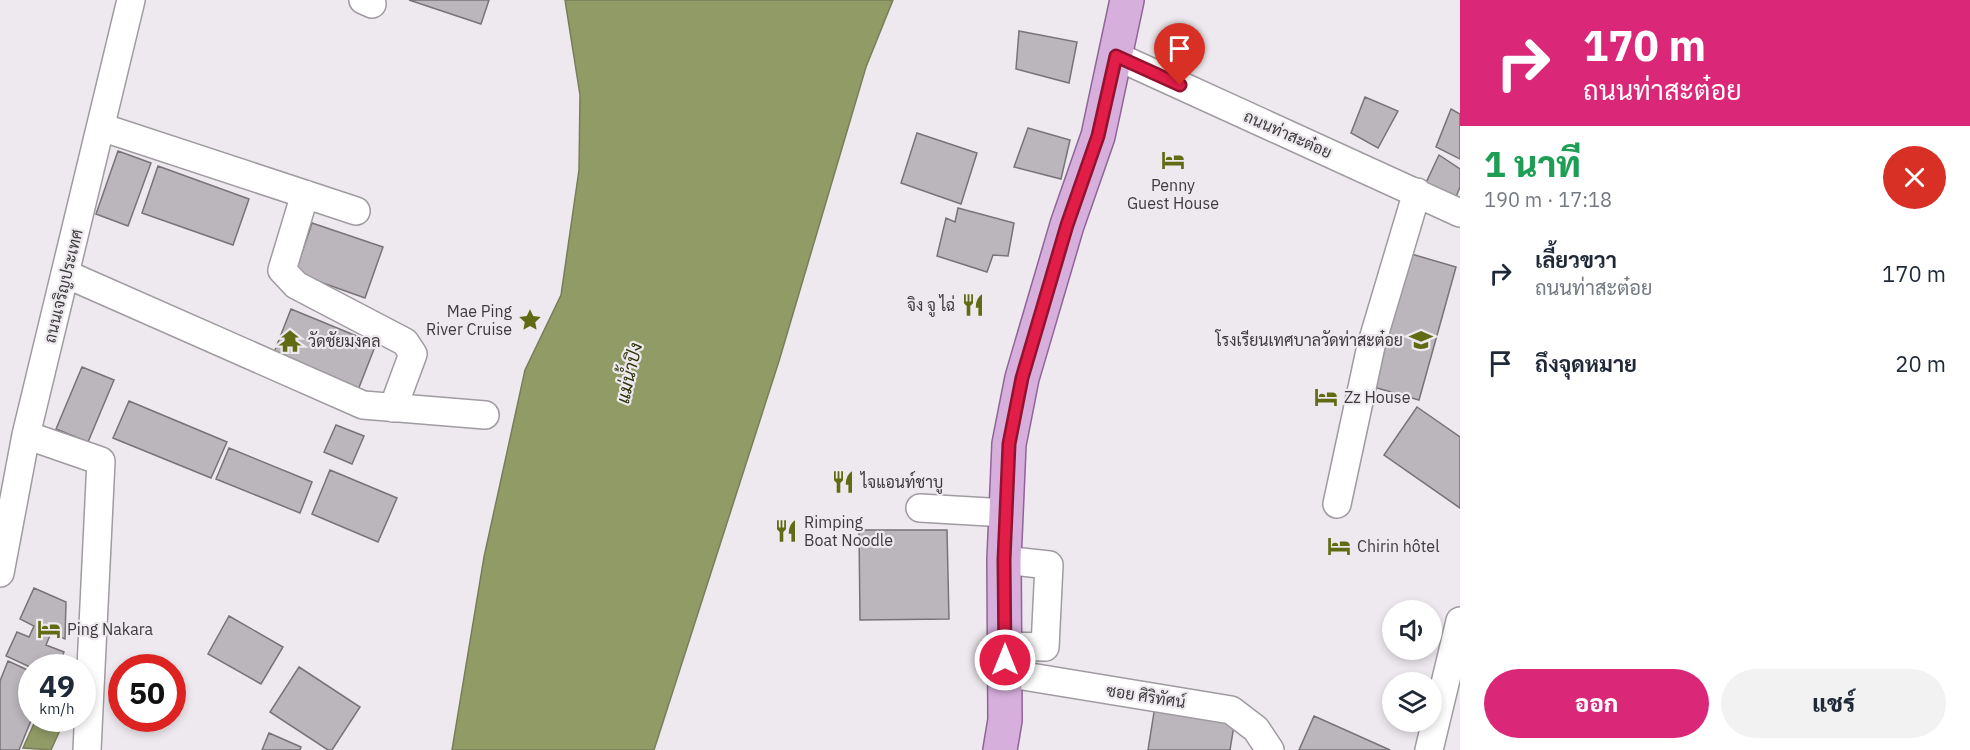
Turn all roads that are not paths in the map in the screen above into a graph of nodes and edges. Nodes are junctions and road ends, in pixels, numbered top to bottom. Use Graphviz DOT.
graph roads {
  1 [pos="131,0"];
  2 [pos="1127,0"];
  3 [pos="1116,56"];
  4 [pos="101,127"];
  5 [pos="1417,192"];
  6 [pos="305,194"];
  7 [pos="357,212"];
  8 [pos="1460,213"];
  9 [pos="66,274"];
  10 [pos="393,408"];
  11 [pos="485,415"];
  12 [pos="26,435"];
  13 [pos="1337,504"];
  14 [pos="921,508"];
  15 [pos="1006,513"];
  16 [pos="1004,560"];
  17 [pos="0,573"];
  18 [pos="1460,621"];
  19 [pos="1005,660"];
  20 [pos="87,750"];
  21 [pos="999,750"];
  22 [pos="1270,750"];
  23 [pos="1429,750"];
  1 -- 4 [label="street, ถนนเจริญประเทศ"];
  2 -- 3 [label="main road"];
  3 -- 5 [label="street, ถนนท่าสะต๋อย"];
  3 -- 15 [label="main road"];
  4 -- 6 [label="street"];
  4 -- 9 [label="street, ถนนเจริญประเทศ"];
  5 -- 8 [label="street, ถนนท่าสะต๋อย"];
  5 -- 13 [label="street"];
  6 -- 7 [label="street"];
  6 -- 10 [label="street"];
  9 -- 10 [label="street"];
  9 -- 12 [label="street, ถนนเจริญประเทศ"];
  10 -- 11 [label="street"];
  12 -- 17 [label="street, ถนนเจริญประเทศ"];
  12 -- 20 [label="street"];
  14 -- 15 [label="street"];
  15 -- 16 [label="main road"];
  16 -- 19 [label="main road"];
  16 -- 19 [label="street"];
  18 -- 23 [label="street"];
  19 -- 21 [label="main road"];
  19 -- 22 [label="street, ซอย ศิริทัศน์"];
}
